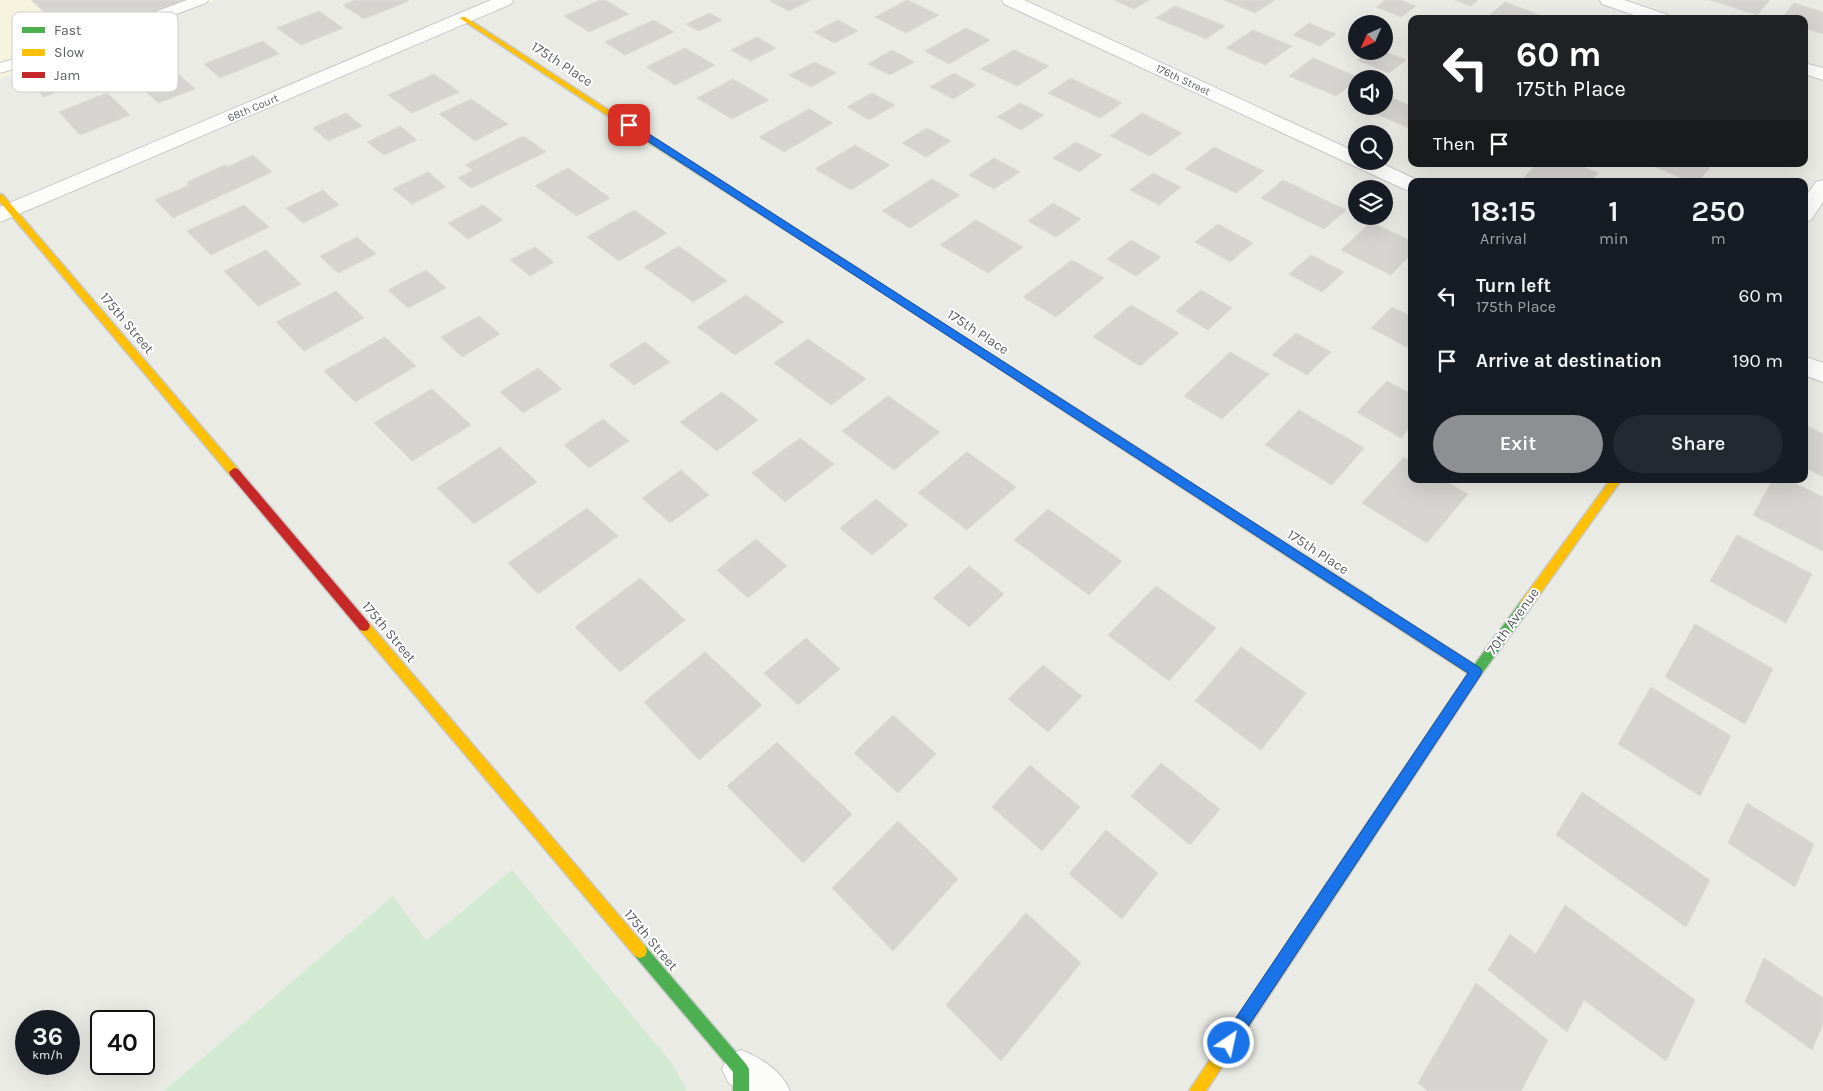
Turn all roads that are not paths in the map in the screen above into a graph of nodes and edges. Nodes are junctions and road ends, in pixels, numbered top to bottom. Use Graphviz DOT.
graph roads {
  1 [pos="201,0"];
  2 [pos="505,0"];
  3 [pos="1010,0"];
  4 [pos="1608,0"];
  5 [pos="168,12"];
  6 [pos="1651,15"];
  7 [pos="463,18"];
  8 [pos="1808,69"];
  9 [pos="1823,74"];
  10 [pos="1348,156"];
  11 [pos="1379,170"];
  12 [pos="1408,184"];
  13 [pos="1823,186"];
  14 [pos="4,207"];
  15 [pos="1808,209"];
  16 [pos="1808,367"];
  17 [pos="1823,374"];
  18 [pos="1614,483"];
  19 [pos="1476,672"];
  20 [pos="741,1080"];
  21 [pos="771,1091"];
  22 [pos="1197,1091"];
  1 -- 5 [label="lane"];
  2 -- 7 [label="street, 68th Court"];
  3 -- 10 [label="street, 176th Street"];
  4 -- 6 [label="street"];
  7 -- 14 [label="street, 68th Court"];
  7 -- 19 [label="street, 175th Place"];
  8 -- 9 [label="street"];
  11 -- 12 [label="street"];
  13 -- 15 [label="street"];
  14 -- 20 [label="street, 175th Street"];
  16 -- 17 [label="street"];
  18 -- 19 [label="street, 70th Avenue"];
  19 -- 22 [label="street, 70th Avenue"];
  20 -- 21 [label="street"];
}
